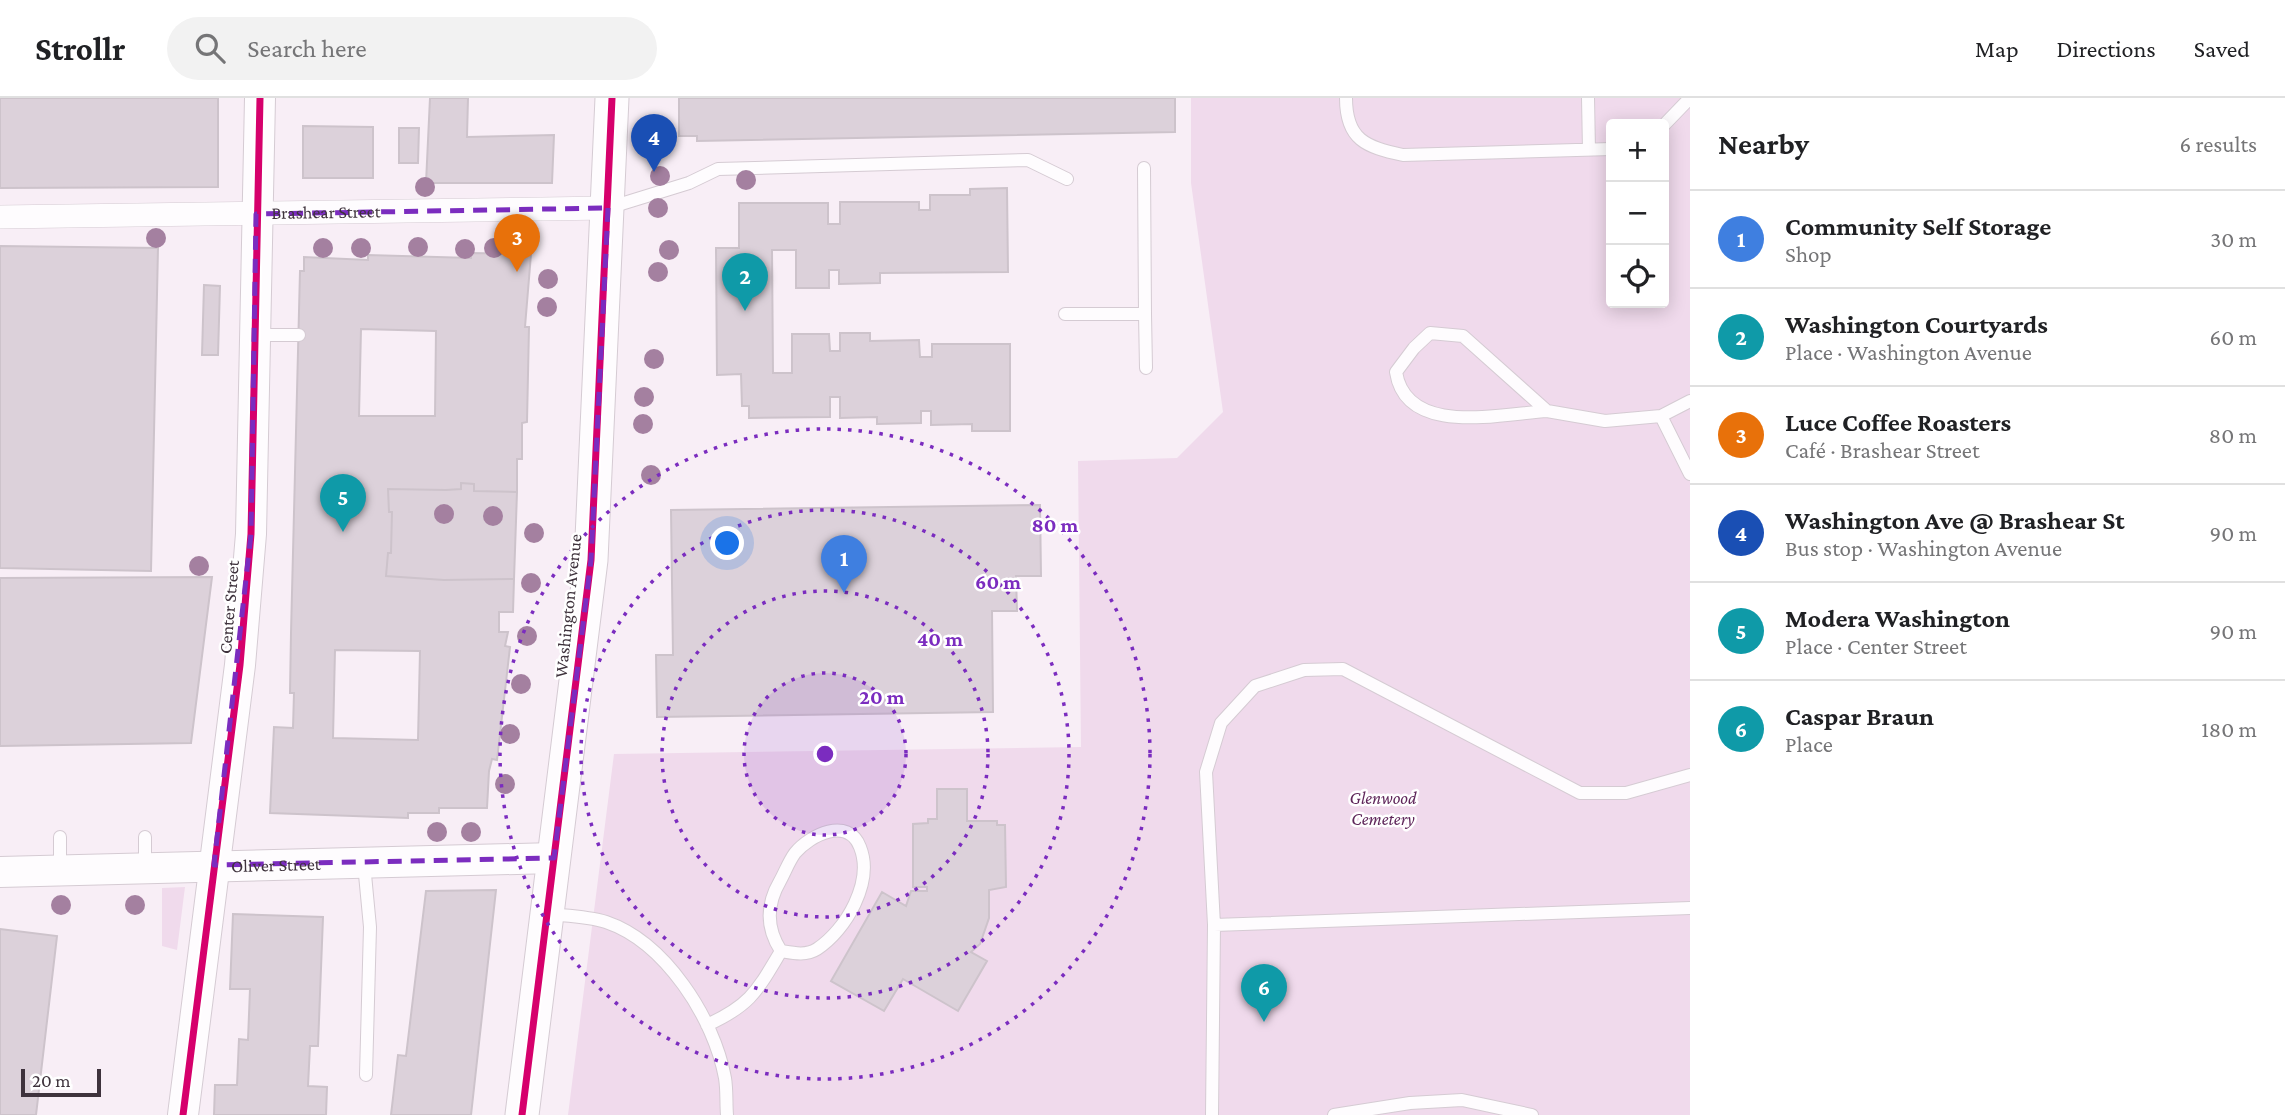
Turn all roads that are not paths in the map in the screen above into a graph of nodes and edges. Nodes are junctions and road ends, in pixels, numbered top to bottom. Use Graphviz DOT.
graph roads {
  1 [pos="260,98"];
  2 [pos="612,98"];
  3 [pos="1346,98"];
  4 [pos="1588,98"];
  5 [pos="1690,98"];
  6 [pos="1669,120"];
  7 [pos="1606,149"];
  8 [pos="1589,150"];
  9 [pos="1144,168"];
  10 [pos="1067,179"];
  11 [pos="608,208"];
  12 [pos="256,214"];
  13 [pos="0,217"];
  14 [pos="1065,314"];
  15 [pos="1145,314"];
  16 [pos="254,335"];
  17 [pos="299,335"];
  18 [pos="1146,368"];
  19 [pos="1690,401"];
  20 [pos="1547,411"];
  21 [pos="1661,416"];
  22 [pos="1690,474"];
  23 [pos="1690,775"];
  24 [pos="60,837"];
  25 [pos="145,837"];
  26 [pos="554,858"];
  27 [pos="364,863"];
  28 [pos="214,864"];
  29 [pos="145,867"];
  30 [pos="60,870"];
  31 [pos="0,872"];
  32 [pos="1690,908"];
  33 [pos="547,914"];
  34 [pos="1214,925"];
  35 [pos="781,951"];
  36 [pos="707,1025"];
  37 [pos="366,1075"];
  38 [pos="183,1115"];
  39 [pos="522,1115"];
  40 [pos="727,1115"];
  41 [pos="1212,1115"];
  42 [pos="1334,1115"];
  43 [pos="1532,1115"];
  1 -- 12 [label="street, Center Street"];
  2 -- 11 [label="main road, Washington Avenue"];
  3 -- 8 [label="lane"];
  4 -- 8 [label="lane"];
  5 -- 6 [label="lane"];
  7 -- 8 [label="lane"];
  9 -- 15 [label="lane"];
  10 -- 11 [label="lane"];
  11 -- 12 [label="street, Brashear Street"];
  11 -- 26 [label="main road, Washington Avenue"];
  12 -- 13 [label="street, Brashear Street"];
  12 -- 16 [label="street, Center Street"];
  14 -- 15 [label="lane"];
  15 -- 18 [label="lane"];
  16 -- 17 [label="lane"];
  16 -- 28 [label="street, Center Street"];
  19 -- 21 [label="lane"];
  20 -- 20 [label="lane"];
  20 -- 21 [label="lane"];
  21 -- 22 [label="lane"];
  23 -- 34 [label="lane"];
  24 -- 30 [label="lane"];
  25 -- 29 [label="lane"];
  26 -- 27 [label="street, Oliver Street"];
  26 -- 33 [label="main road, Washington Avenue"];
  27 -- 28 [label="street, Oliver Street"];
  27 -- 37 [label="lane"];
  28 -- 29 [label="street, Oliver Street"];
  28 -- 38 [label="street, Center Street"];
  29 -- 30 [label="street, Oliver Street"];
  30 -- 31 [label="street, Oliver Street"];
  32 -- 34 [label="lane"];
  33 -- 36 [label="lane"];
  33 -- 39 [label="main road, Washington Avenue"];
  34 -- 41 [label="lane"];
  35 -- 35 [label="lane"];
  35 -- 36 [label="lane"];
  36 -- 40 [label="lane"];
  42 -- 43 [label="lane"];
}
